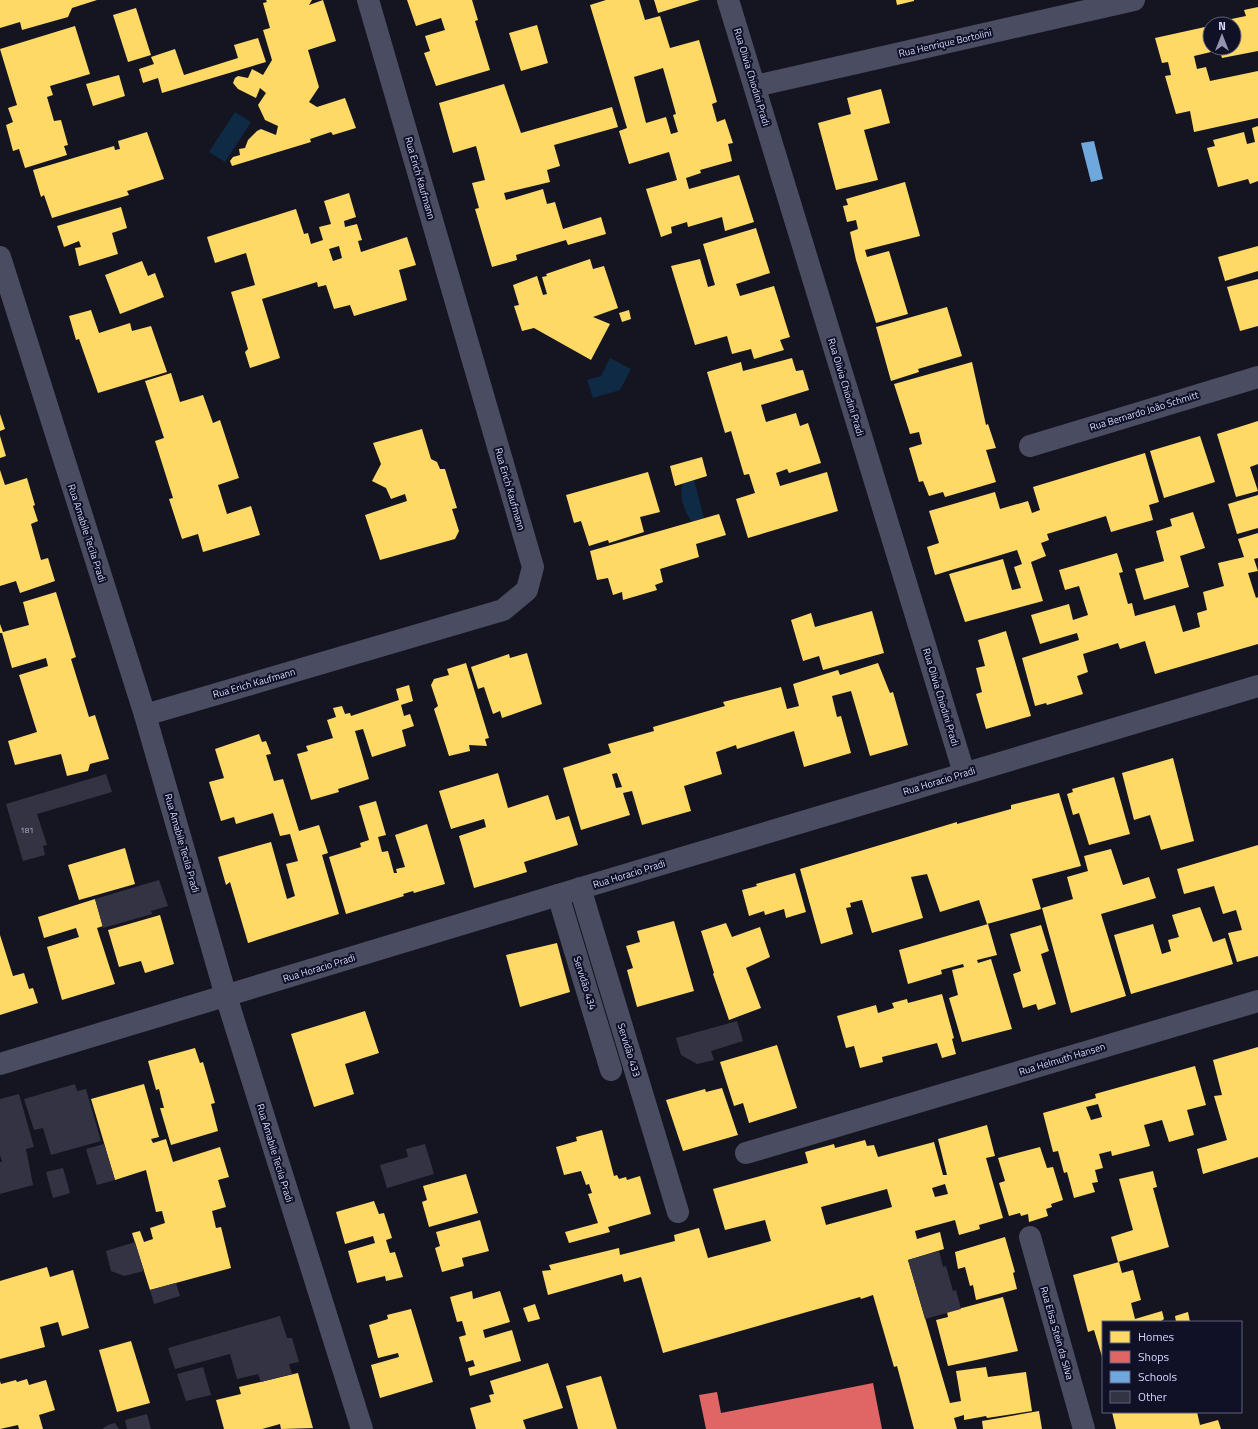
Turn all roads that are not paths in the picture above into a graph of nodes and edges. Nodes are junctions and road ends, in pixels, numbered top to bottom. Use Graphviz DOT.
graph roads {
  1 [pos="368,0"];
  2 [pos="728,0"];
  3 [pos="1134,0"];
  4 [pos="755,86"];
  5 [pos="0,257"];
  6 [pos="1258,377"];
  7 [pos="1030,446"];
  8 [pos="1258,686"];
  9 [pos="145,715"];
  10 [pos="964,774"];
  11 [pos="580,888"];
  12 [pos="558,895"];
  13 [pos="226,996"];
  14 [pos="1258,1001"];
  15 [pos="0,1064"];
  16 [pos="611,1070"];
  17 [pos="746,1153"];
  18 [pos="678,1212"];
  19 [pos="1030,1237"];
  20 [pos="362,1429"];
  21 [pos="1084,1429"];
  1 -- 9 [label="street, Rua Erich Kaufmann"];
  2 -- 4 [label="street, Rua Olivia Chiodini Pradi"];
  3 -- 4 [label="street, Rua Henrique Bortolini"];
  4 -- 10 [label="street, Rua Olivia Chiodini Pradi"];
  5 -- 9 [label="street, Rua Amabile Tecila Pradi"];
  6 -- 7 [label="street, Rua Bernardo João Schmitt"];
  8 -- 10 [label="street, Rua Horacio Pradi"];
  9 -- 13 [label="street, Rua Amabile Tecila Pradi"];
  10 -- 11 [label="street, Rua Horacio Pradi"];
  11 -- 12 [label="street, Rua Horacio Pradi"];
  11 -- 18 [label="street, Servidão 433"];
  12 -- 13 [label="street, Rua Horacio Pradi"];
  12 -- 16 [label="street, Servidão 434"];
  13 -- 15 [label="street, Rua Horacio Pradi"];
  13 -- 20 [label="street, Rua Amabile Tecila Pradi"];
  14 -- 17 [label="street, Rua Helmuth Hansen"];
  19 -- 21 [label="street, Rua Elisa Stein da Silva"];
}
